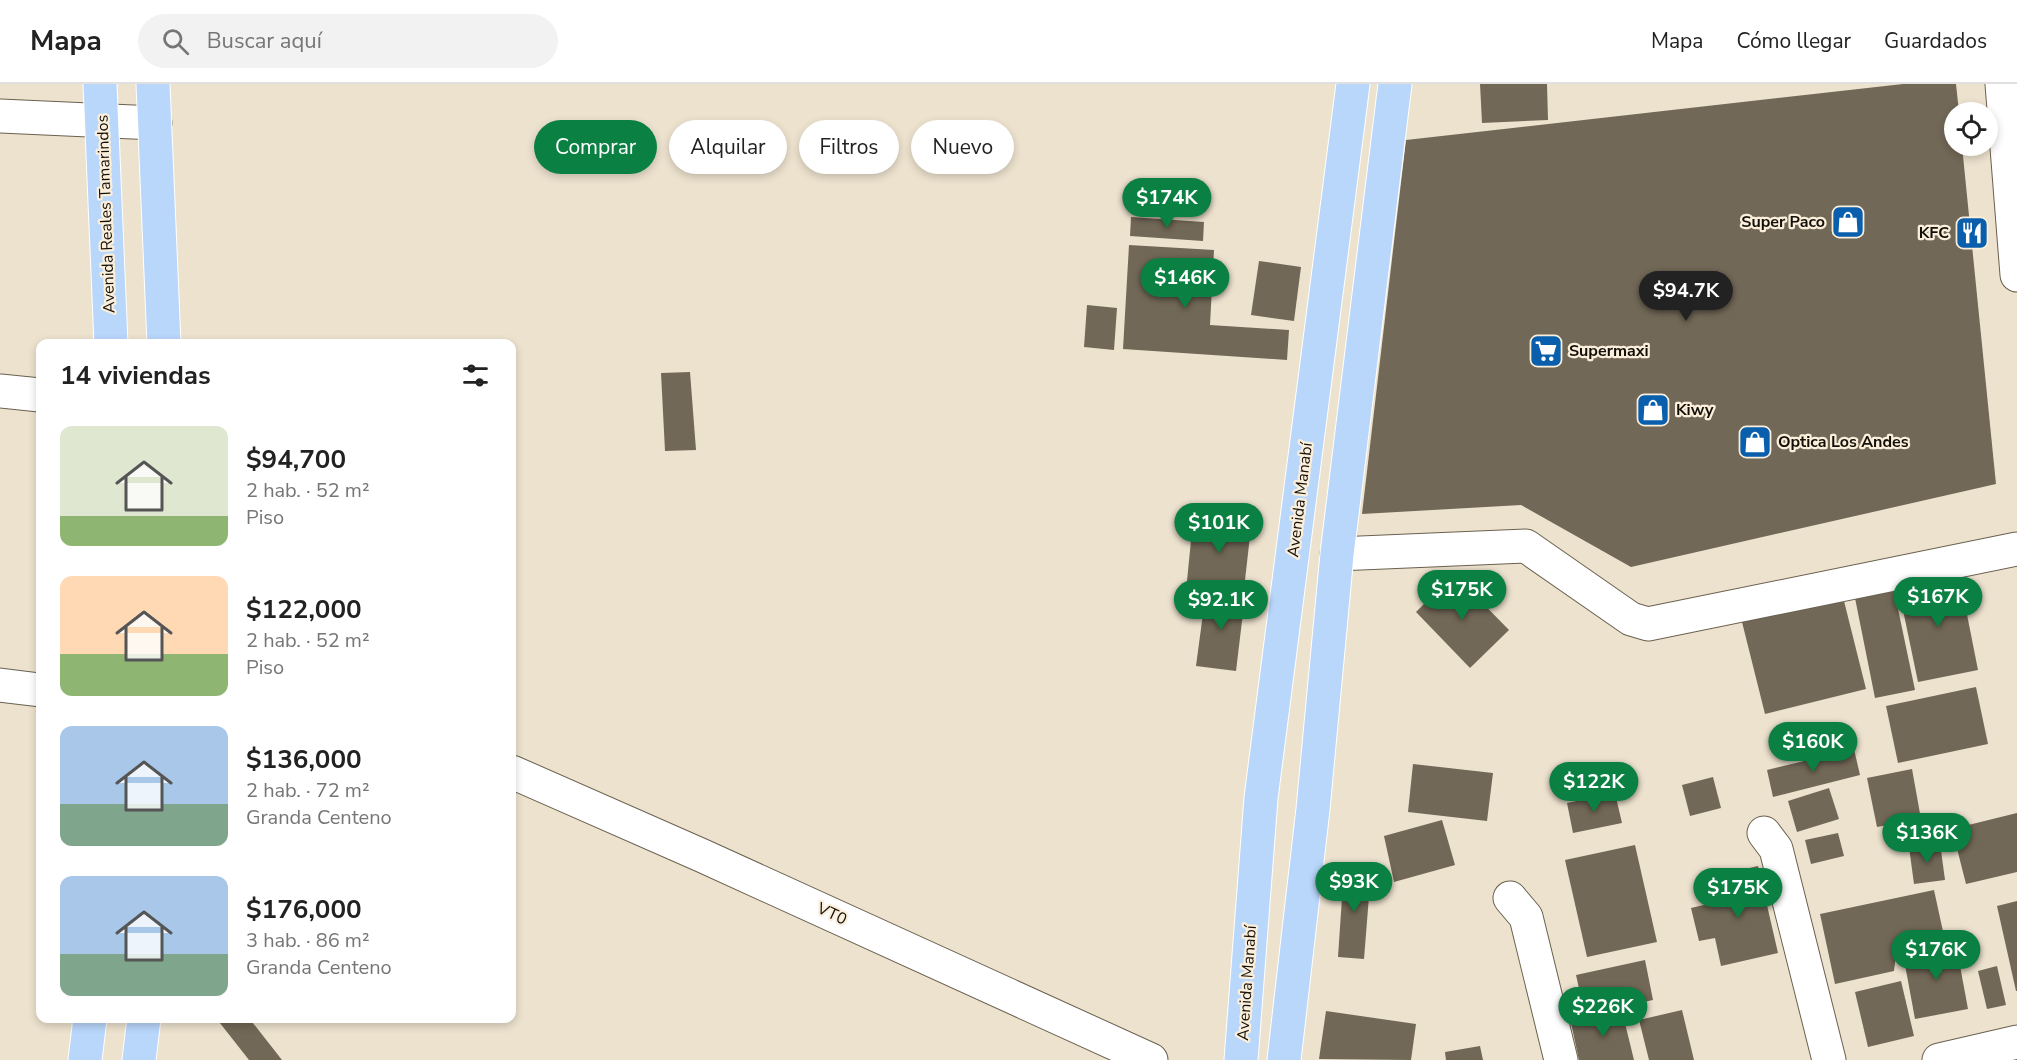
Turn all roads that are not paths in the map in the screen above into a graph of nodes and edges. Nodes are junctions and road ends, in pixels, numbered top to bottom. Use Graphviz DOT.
graph roads {
  1 [pos="100,84"];
  2 [pos="153,84"];
  3 [pos="1353,84"];
  4 [pos="1395,84"];
  5 [pos="2002,84"];
  6 [pos="0,116"];
  7 [pos="102,120"];
  8 [pos="155,123"];
  9 [pos="1347,139"];
  10 [pos="1388,141"];
  11 [pos="2014,210"];
  12 [pos="2017,275"];
  13 [pos="111,339"];
  14 [pos="164,339"];
  15 [pos="0,391"];
  16 [pos="36,395"];
  17 [pos="2017,549"];
  18 [pos="1337,554"];
  19 [pos="0,685"];
  20 [pos="36,690"];
  21 [pos="516,774"];
  22 [pos="1261,798"];
  23 [pos="1313,809"];
  24 [pos="1764,833"];
  25 [pos="1510,898"];
  26 [pos="89,1023"];
  27 [pos="143,1023"];
  28 [pos="2017,1042"];
  29 [pos="1948,1059"];
  30 [pos="85,1060"];
  31 [pos="139,1060"];
  32 [pos="1151,1060"];
  33 [pos="1241,1060"];
  34 [pos="1284,1060"];
  35 [pos="1561,1060"];
  36 [pos="1829,1060"];
  1 -- 7 [label="main road, Avenida Reales Tamarindos"];
  2 -- 8 [label="main road"];
  3 -- 9 [label="main road, Avenida Manabí"];
  4 -- 10 [label="main road"];
  5 -- 11 [label="street"];
  6 -- 7 [label="street"];
  7 -- 8 [label="street"];
  7 -- 13 [label="main road, Avenida Reales Tamarindos"];
  8 -- 14 [label="main road"];
  9 -- 10 [label="main road"];
  9 -- 22 [label="main road, Avenida Manabí"];
  10 -- 18 [label="main road"];
  11 -- 12 [label="street"];
  15 -- 16 [label="street"];
  17 -- 18 [label="street"];
  18 -- 23 [label="main road"];
  19 -- 20 [label="street"];
  21 -- 32 [label="street, VT0"];
  22 -- 23 [label="main road"];
  22 -- 33 [label="main road, Avenida Manabí"];
  23 -- 34 [label="main road"];
  24 -- 36 [label="street"];
  25 -- 35 [label="street"];
  26 -- 30 [label="main road"];
  27 -- 31 [label="main road"];
  28 -- 29 [label="street"];
}
